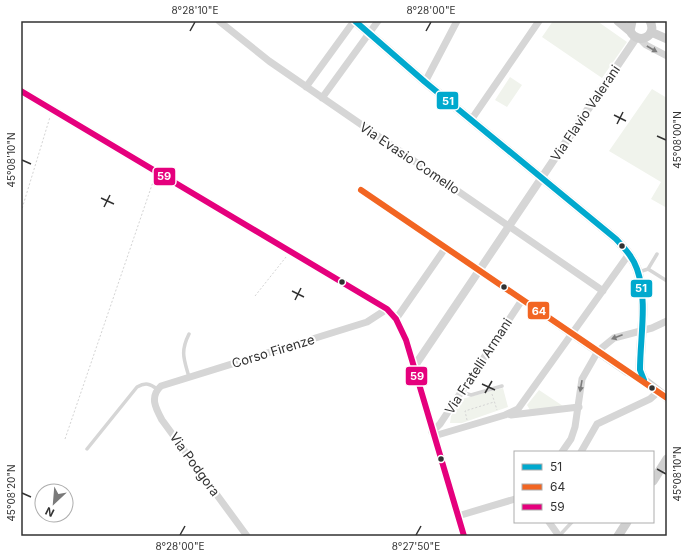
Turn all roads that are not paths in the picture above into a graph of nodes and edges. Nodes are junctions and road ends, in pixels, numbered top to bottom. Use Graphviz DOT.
graph roads {
  1 [pos="219,21"];
  2 [pos="354,21"];
  3 [pos="378,21"];
  4 [pos="457,21"];
  5 [pos="540,21"];
  6 [pos="618,21"];
  7 [pos="632,21"];
  8 [pos="651,25"];
  9 [pos="368,34"];
  10 [pos="635,36"];
  11 [pos="667,39"];
  12 [pos="667,56"];
  13 [pos="425,82"];
  14 [pos="306,87"];
  15 [pos="21,92"];
  16 [pos="322,98"];
  17 [pos="472,120"];
  18 [pos="541,177"];
  19 [pos="361,190"];
  20 [pos="509,226"];
  21 [pos="446,247"];
  22 [pos="629,254"];
  23 [pos="657,254"];
  24 [pos="648,269"];
  25 [pos="479,270"];
  26 [pos="638,273"];
  27 [pos="667,281"];
  28 [pos="603,291"];
  29 [pos="522,300"];
  30 [pos="387,309"];
  31 [pos="396,319"];
  32 [pos="667,321"];
  33 [pos="641,330"];
  34 [pos="190,334"];
  35 [pos="573,334"];
  36 [pos="598,351"];
  37 [pos="414,367"];
  38 [pos="189,378"];
  39 [pos="644,380"];
  40 [pos="502,386"];
  41 [pos="157,389"];
  42 [pos="461,392"];
  43 [pos="658,392"];
  44 [pos="667,398"];
  45 [pos="579,408"];
  46 [pos="502,416"];
  47 [pos="433,434"];
  48 [pos="87,449"];
  49 [pos="563,451"];
  50 [pos="582,451"];
  51 [pos="667,459"];
  52 [pos="654,479"];
  53 [pos="514,499"];
  54 [pos="458,516"];
  55 [pos="550,523"];
  56 [pos="571,523"];
  57 [pos="626,523"];
  58 [pos="247,536"];
  59 [pos="464,536"];
  60 [pos="559,536"];
  61 [pos="618,536"];
  1 -- 14 [label="street, Via Evasio Comello"];
  2 -- 9 [label="main road"];
  2 -- 14 [label="street"];
  3 -- 9 [label="street"];
  4 -- 13 [label="street"];
  5 -- 17 [label="street"];
  6 -- 10 [label="main road"];
  7 -- 10 [label="main road"];
  8 -- 10 [label="main road"];
  8 -- 11 [label="main road"];
  9 -- 13 [label="main road"];
  9 -- 16 [label="street"];
  10 -- 12 [label="street, one-way"];
  10 -- 18 [label="street, Via Flavio Valerani"];
  13 -- 17 [label="main road"];
  14 -- 16 [label="street, Via Evasio Comello"];
  15 -- 30 [label="street"];
  16 -- 20 [label="street, Via Evasio Comello"];
  17 -- 18 [label="main road"];
  18 -- 20 [label="street, Via Flavio Valerani"];
  18 -- 22 [label="main road"];
  19 -- 21 [label="street"];
  20 -- 25 [label="street, Via Flavio Valerani"];
  20 -- 28 [label="street, Via Evasio Comello"];
  21 -- 25 [label="street"];
  21 -- 31 [label="street"];
  22 -- 26 [label="main road"];
  22 -- 28 [label="street"];
  23 -- 24 [label="lane"];
  24 -- 26 [label="lane"];
  24 -- 27 [label="lane"];
  25 -- 29 [label="street"];
  25 -- 37 [label="street, Via Flavio Valerani"];
  26 -- 33 [label="main road"];
  28 -- 35 [label="street"];
  29 -- 35 [label="street"];
  29 -- 42 [label="street, Via Fratelli Armani"];
  30 -- 31 [label="street"];
  30 -- 38 [label="street, Corso Firenze"];
  31 -- 37 [label="street"];
  32 -- 33 [label="street"];
  33 -- 36 [label="street, one-way"];
  33 -- 39 [label="main road"];
  34 -- 38 [label="lane"];
  35 -- 36 [label="street"];
  35 -- 46 [label="street"];
  36 -- 39 [label="street"];
  36 -- 45 [label="street, one-way"];
  37 -- 47 [label="street"];
  38 -- 41 [label="street, Corso Firenze"];
  39 -- 43 [label="main road"];
  40 -- 42 [label="lane"];
  41 -- 48 [label="lane"];
  41 -- 58 [label="street, Via Podgora"];
  42 -- 47 [label="street, Via Fratelli Armani"];
  43 -- 44 [label="main road"];
  43 -- 50 [label="street"];
  45 -- 46 [label="street"];
  45 -- 49 [label="street"];
  46 -- 47 [label="street"];
  47 -- 54 [label="street"];
  51 -- 52 [label="main road"];
  53 -- 54 [label="street"];
  54 -- 59 [label="street"];
  55 -- 60 [label="street"];
  56 -- 60 [label="lane"];
  57 -- 61 [label="main road"];
}
